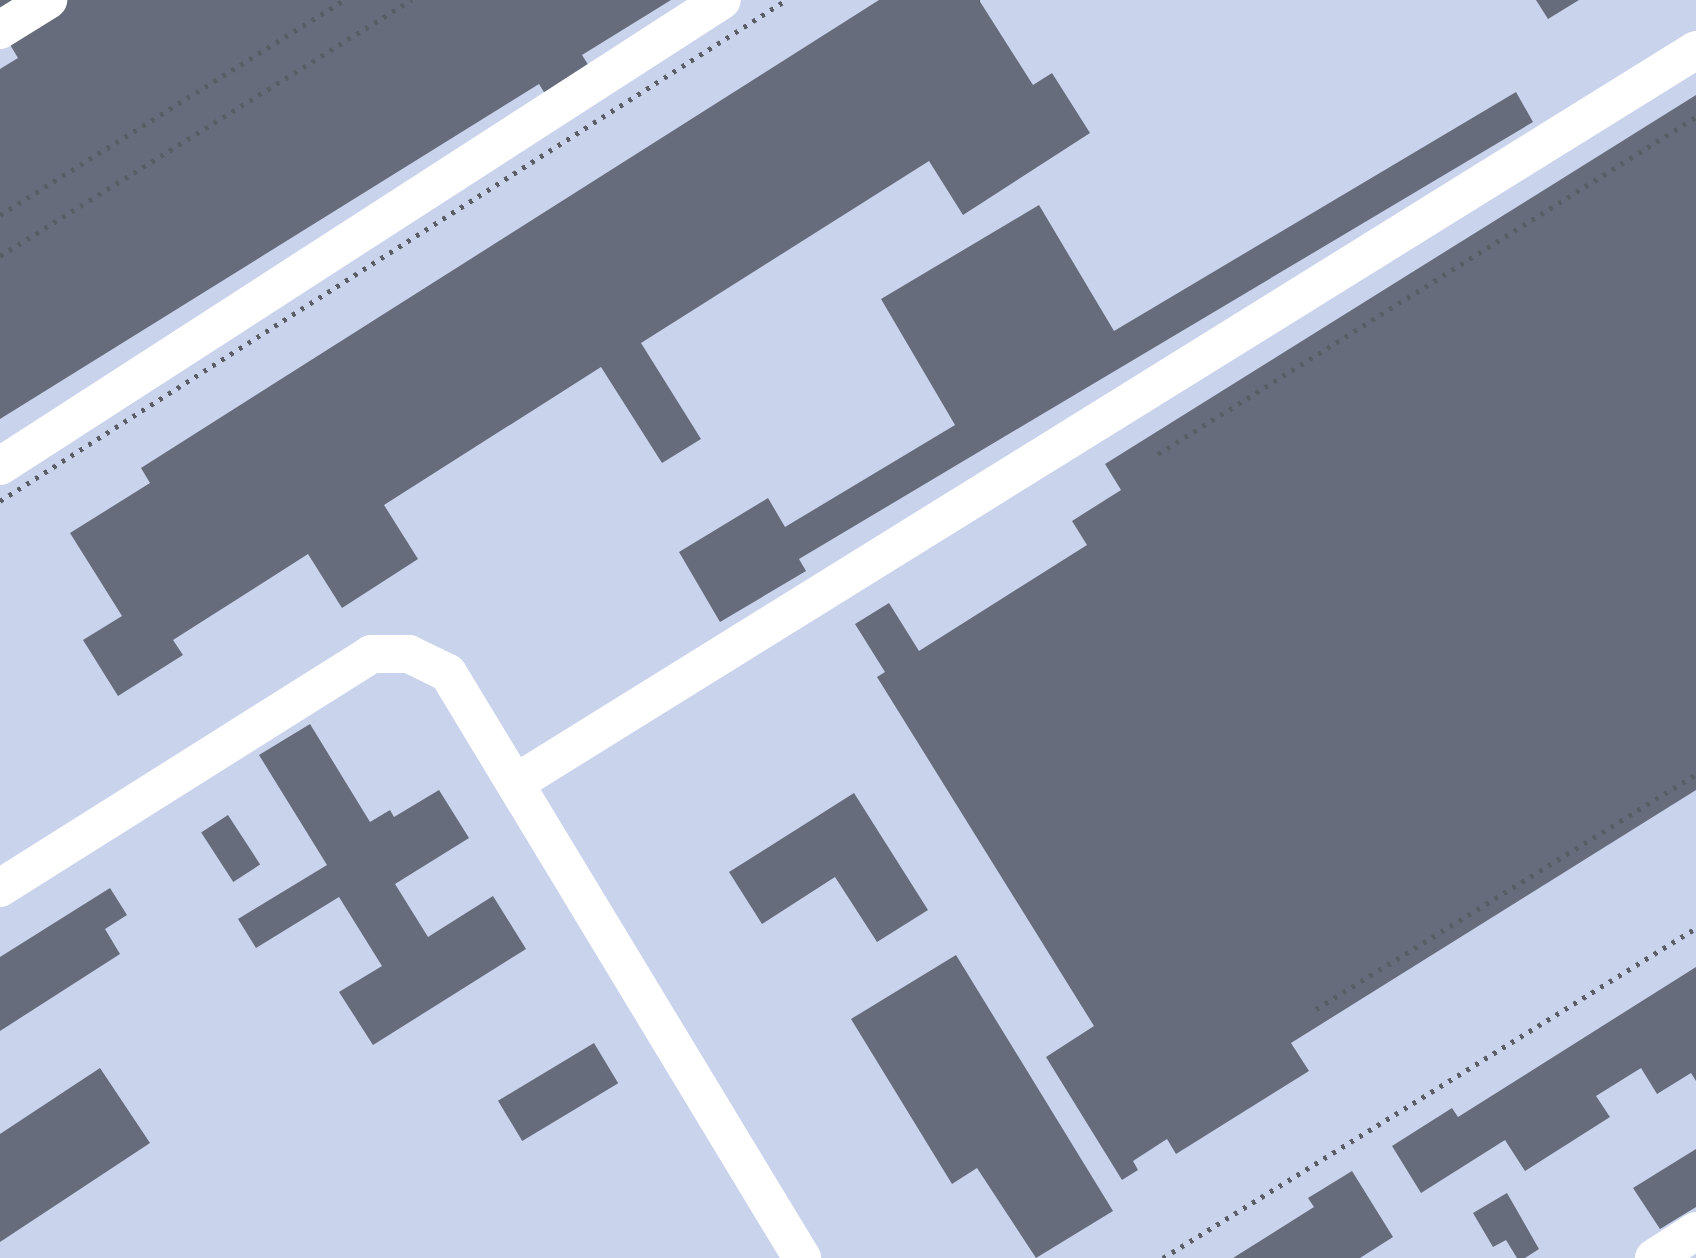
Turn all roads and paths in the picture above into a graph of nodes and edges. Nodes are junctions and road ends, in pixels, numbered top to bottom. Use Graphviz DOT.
graph roads {
  1 [pos="48,0"];
  2 [pos="722,0"];
  3 [pos="0,30"];
  4 [pos="1696,50"];
  5 [pos="0,466"];
  6 [pos="517,782"];
  7 [pos="0,888"];
  8 [pos="1696,1231"];
  9 [pos="802,1258"];
  10 [pos="1654,1258"];
  1 -- 3 [label="lane"];
  2 -- 5 [label="lane"];
  4 -- 6 [label="lane"];
  6 -- 7 [label="lane"];
  6 -- 9 [label="lane"];
  8 -- 10 [label="lane"];
}
